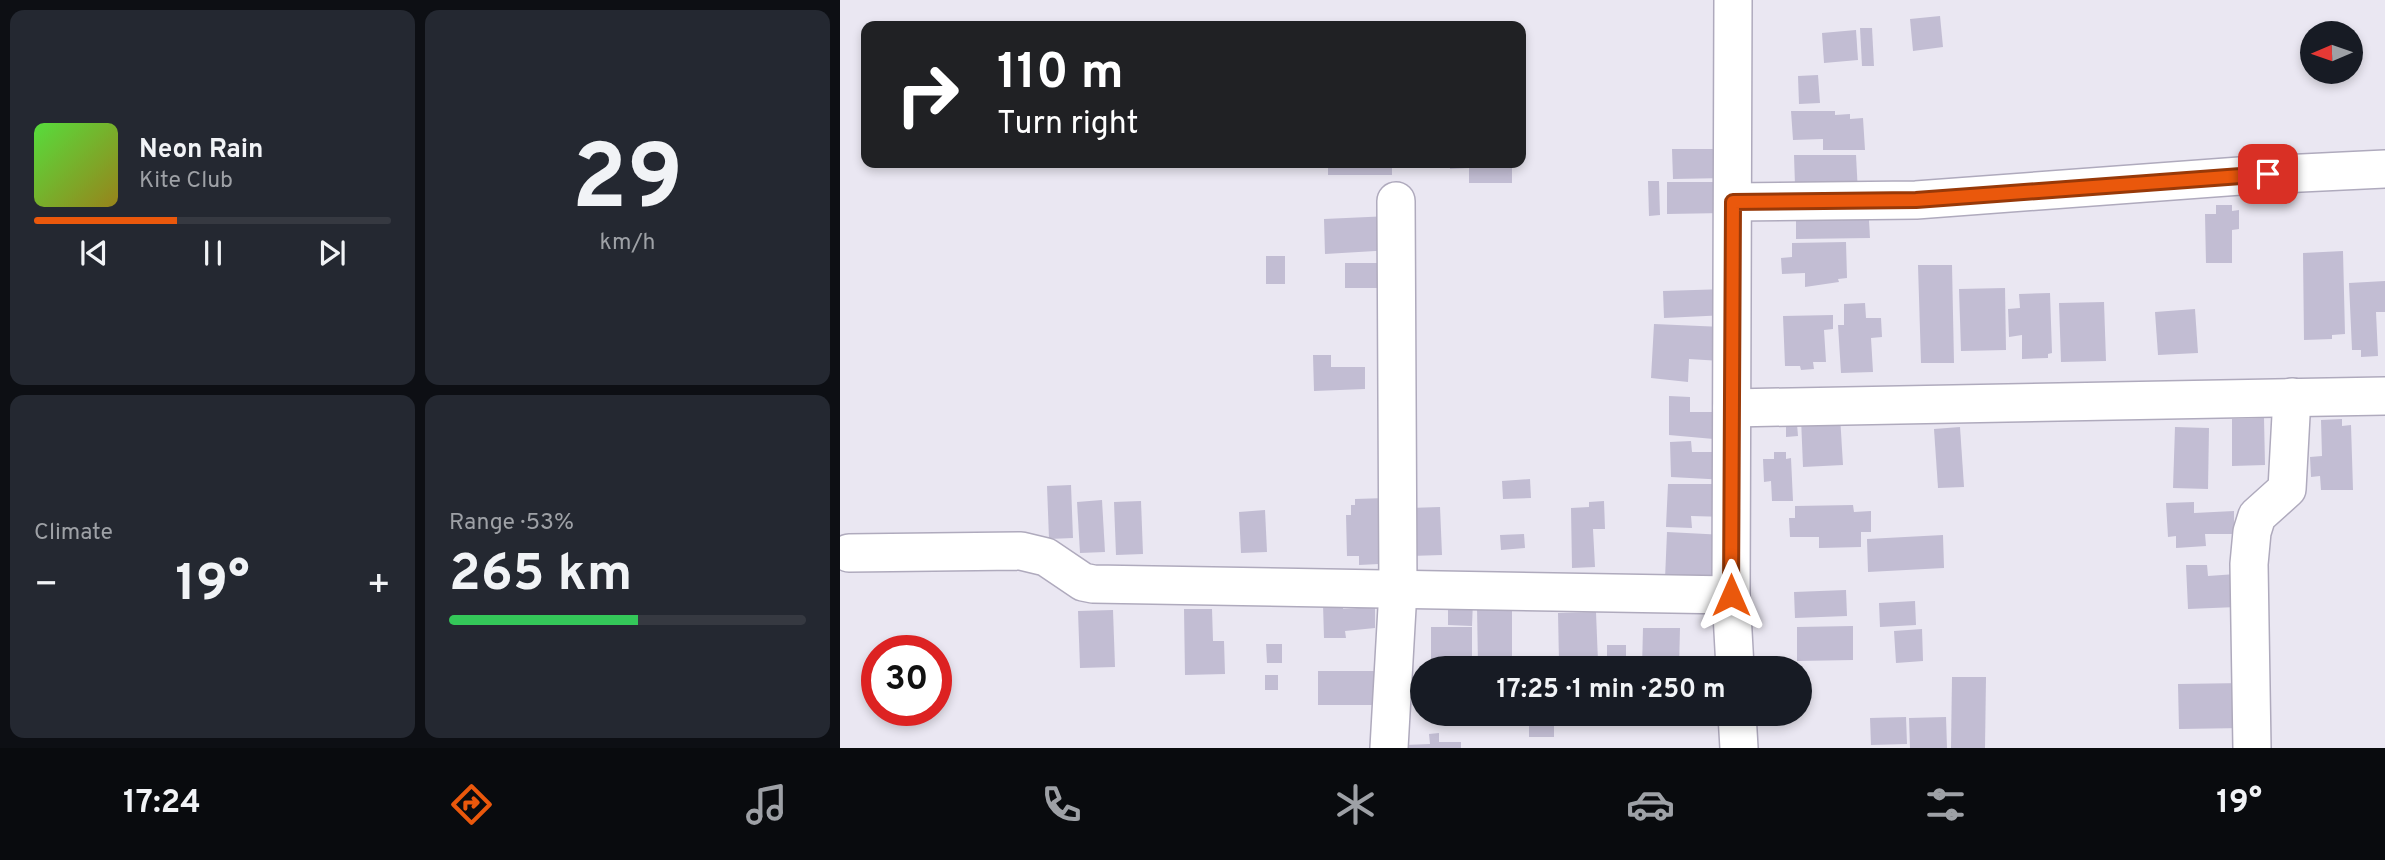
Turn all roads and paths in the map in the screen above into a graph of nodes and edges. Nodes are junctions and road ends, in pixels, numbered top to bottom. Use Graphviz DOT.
graph roads {
  1 [pos="1733,0"];
  2 [pos="2385,169"];
  3 [pos="1396,201"];
  4 [pos="1733,202"];
  5 [pos="2385,396"];
  6 [pos="2292,397"];
  7 [pos="1732,408"];
  8 [pos="849,553"];
  9 [pos="1398,590"];
  10 [pos="1731,595"];
  11 [pos="1734,656"];
  12 [pos="1738,726"];
  13 [pos="1389,748"];
  14 [pos="1739,748"];
  15 [pos="2252,748"];
  1 -- 4 [label="street"];
  2 -- 4 [label="street"];
  3 -- 9 [label="street"];
  4 -- 7 [label="street"];
  5 -- 6 [label="street"];
  6 -- 7 [label="street"];
  6 -- 15 [label="street"];
  7 -- 10 [label="street"];
  8 -- 9 [label="street"];
  9 -- 10 [label="street"];
  9 -- 13 [label="street"];
  10 -- 11 [label="street"];
  12 -- 14 [label="street"];
}
